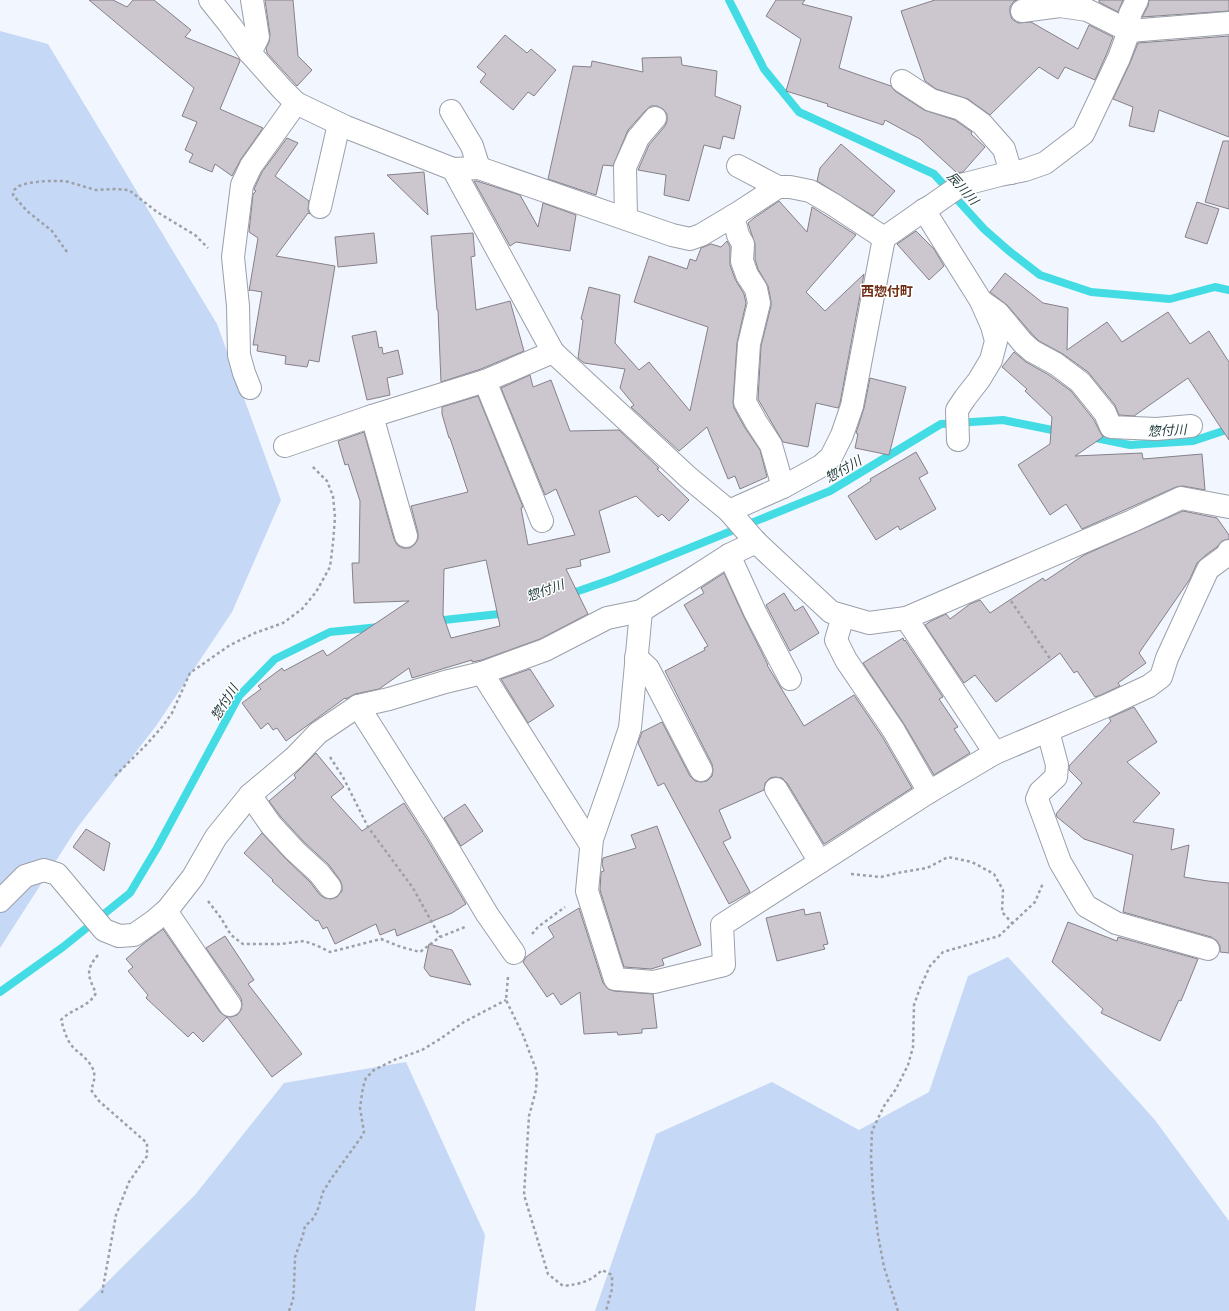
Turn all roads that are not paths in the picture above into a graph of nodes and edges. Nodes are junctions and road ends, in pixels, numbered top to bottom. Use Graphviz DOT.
graph roads {
  1 [pos="210,0"];
  2 [pos="252,0"];
  3 [pos="1137,0"];
  4 [pos="1047,4"];
  5 [pos="1022,11"];
  6 [pos="1229,23"];
  7 [pos="1129,31"];
  8 [pos="250,53"];
  9 [pos="902,81"];
  10 [pos="296,103"];
  11 [pos="451,111"];
  12 [pos="655,118"];
  13 [pos="339,124"];
  14 [pos="738,166"];
  15 [pos="479,168"];
  16 [pos="453,169"];
  17 [pos="1011,172"];
  18 [pos="778,187"];
  19 [pos="320,207"];
  20 [pos="927,208"];
  21 [pos="733,216"];
  22 [pos="626,218"];
  23 [pos="884,238"];
  24 [pos="981,300"];
  25 [pos="552,352"];
  26 [pos="485,381"];
  27 [pos="250,388"];
  28 [pos="372,416"];
  29 [pos="1191,426"];
  30 [pos="958,440"];
  31 [pos="292,444"];
  32 [pos="783,487"];
  33 [pos="1229,507"];
  34 [pos="731,514"];
  35 [pos="542,521"];
  36 [pos="406,536"];
  37 [pos="754,540"];
  38 [pos="1229,551"];
  39 [pos="729,555"];
  40 [pos="641,611"];
  41 [pos="843,616"];
  42 [pos="906,618"];
  43 [pos="636,657"];
  44 [pos="482,673"];
  45 [pos="790,679"];
  46 [pos="358,706"];
  47 [pos="1048,731"];
  48 [pos="995,753"];
  49 [pos="702,770"];
  50 [pos="776,789"];
  51 [pos="929,792"];
  52 [pos="250,795"];
  53 [pos="591,845"];
  54 [pos="820,862"];
  55 [pos="330,887"];
  56 [pos="0,901"];
  57 [pos="166,911"];
  58 [pos="1208,949"];
  59 [pos="514,953"];
  60 [pos="230,1005"];
  1 -- 8 [label="street"];
  2 -- 8 [label="street"];
  3 -- 7 [label="street"];
  4 -- 5 [label="street"];
  4 -- 7 [label="street"];
  6 -- 7 [label="street"];
  7 -- 17 [label="street"];
  8 -- 10 [label="street"];
  9 -- 17 [label="street"];
  10 -- 13 [label="street"];
  10 -- 27 [label="street"];
  11 -- 15 [label="street"];
  12 -- 22 [label="street"];
  13 -- 16 [label="street"];
  13 -- 19 [label="street"];
  14 -- 18 [label="street"];
  15 -- 16 [label="street"];
  15 -- 22 [label="street"];
  16 -- 25 [label="street"];
  17 -- 20 [label="street"];
  18 -- 21 [label="street"];
  18 -- 23 [label="street"];
  20 -- 23 [label="street"];
  20 -- 24 [label="street"];
  21 -- 22 [label="street"];
  21 -- 32 [label="street"];
  23 -- 32 [label="street"];
  24 -- 29 [label="street"];
  24 -- 30 [label="street"];
  25 -- 26 [label="street"];
  25 -- 34 [label="street"];
  26 -- 28 [label="street"];
  26 -- 35 [label="street"];
  28 -- 31 [label="street"];
  28 -- 36 [label="street"];
  32 -- 34 [label="street"];
  33 -- 42 [label="street"];
  34 -- 37 [label="street"];
  37 -- 39 [label="street"];
  37 -- 41 [label="street"];
  38 -- 47 [label="street"];
  39 -- 40 [label="street"];
  39 -- 45 [label="street"];
  40 -- 43 [label="street"];
  40 -- 44 [label="street"];
  41 -- 42 [label="street"];
  41 -- 51 [label="street"];
  42 -- 48 [label="street"];
  43 -- 49 [label="street"];
  43 -- 53 [label="street"];
  44 -- 46 [label="street"];
  44 -- 53 [label="street"];
  46 -- 52 [label="street"];
  46 -- 59 [label="street"];
  47 -- 48 [label="street"];
  47 -- 58 [label="street"];
  48 -- 51 [label="street"];
  50 -- 54 [label="street"];
  51 -- 54 [label="street"];
  52 -- 55 [label="street"];
  52 -- 57 [label="street"];
  53 -- 54 [label="street"];
  56 -- 57 [label="street"];
  57 -- 60 [label="street"];
}
